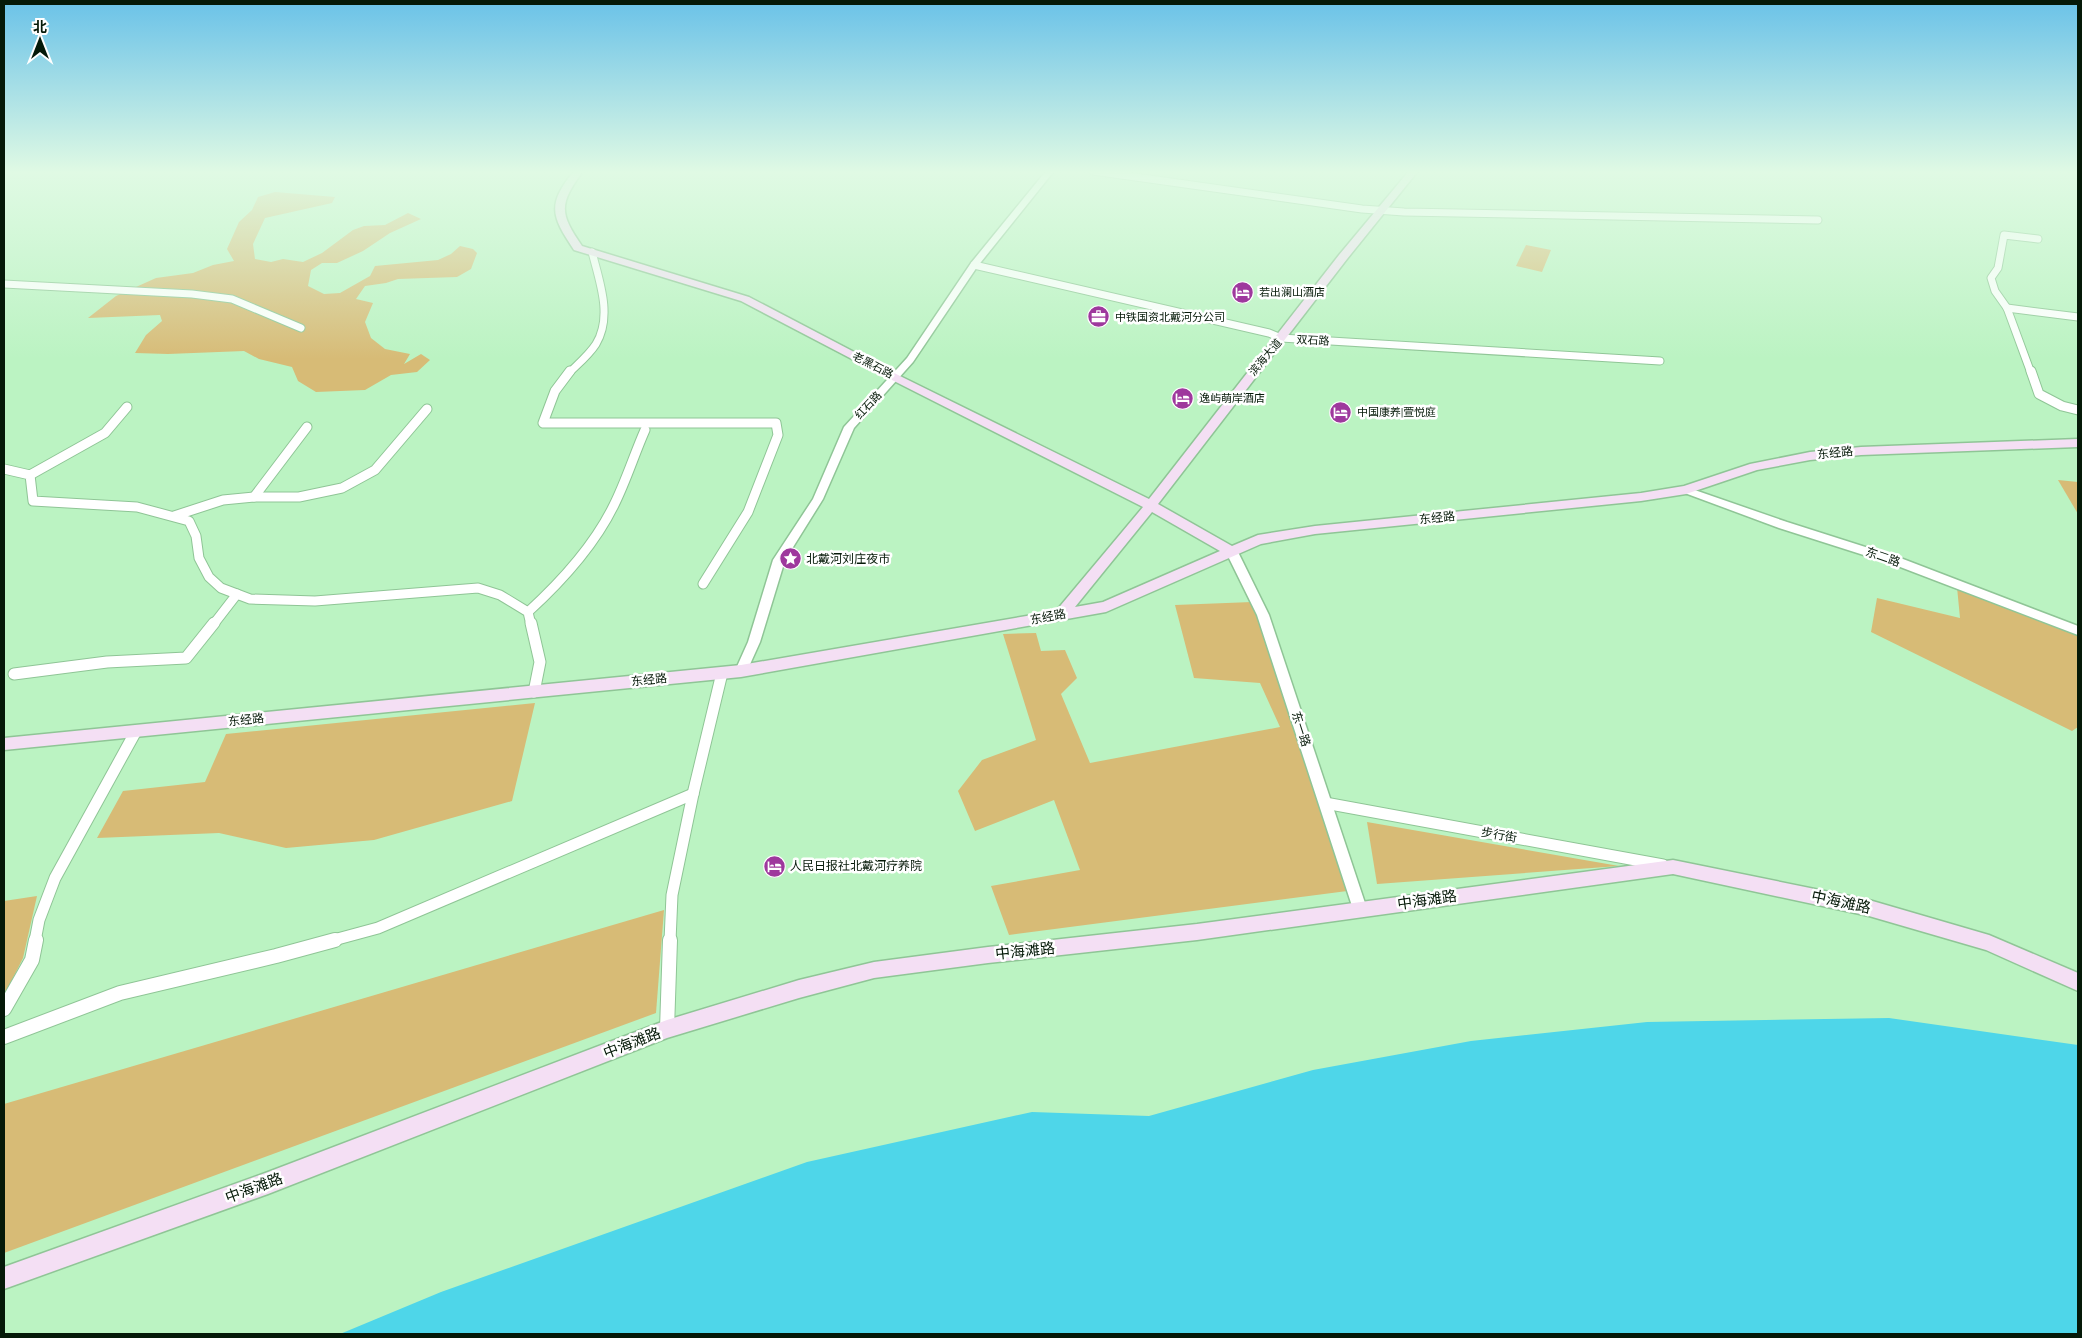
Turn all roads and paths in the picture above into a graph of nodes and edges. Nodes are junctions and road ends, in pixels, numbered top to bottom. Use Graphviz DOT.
graph roads {
  1 [pos="569,233"];
  2 [pos="1000,233"];
  3 [pos="1362,233"];
  4 [pos="2038,240"];
  5 [pos="592,252"];
  6 [pos="974,265"];
  7 [pos="4,284"];
  8 [pos="2007,308"];
  9 [pos="2078,317"];
  10 [pos="301,328"];
  11 [pos="1281,338"];
  12 [pos="1660,361"];
  13 [pos="896,378"];
  14 [pos="127,407"];
  15 [pos="427,409"];
  16 [pos="2078,410"];
  17 [pos="307,427"];
  18 [pos="645,430"];
  19 [pos="2078,443"];
  20 [pos="4,470"];
  21 [pos="30,475"];
  22 [pos="1686,490"];
  23 [pos="254,497"];
  24 [pos="1151,505"];
  25 [pos="174,516"];
  26 [pos="1232,552"];
  27 [pos="702,584"];
  28 [pos="237,594"];
  29 [pos="528,612"];
  30 [pos="1061,614"];
  31 [pos="2078,632"];
  32 [pos="741,671"];
  33 [pos="722,673"];
  34 [pos="14,674"];
  35 [pos="534,692"];
  36 [pos="136,731"];
  37 [pos="4,744"];
  38 [pos="692,794"];
  39 [pos="1325,803"];
  40 [pos="1673,867"];
  41 [pos="1360,909"];
  42 [pos="2078,982"];
  43 [pos="4,1009"];
  44 [pos="667,1029"];
  45 [pos="4,1037"];
  46 [pos="4,1278"];
  1 -- 5 [label="main road, 老黑石路"];
  2 -- 6 [label="street, 红石路"];
  3 -- 11 [label="main road, 滨海大道"];
  4 -- 8 [label="street"];
  5 -- 13 [label="main road, 老黑石路"];
  5 -- 27 [label="street"];
  6 -- 11 [label="street, 双石路"];
  6 -- 13 [label="street, 红石路"];
  7 -- 10 [label="street"];
  8 -- 9 [label="street"];
  8 -- 16 [label="street"];
  11 -- 12 [label="street, 双石路"];
  11 -- 24 [label="main road, 滨海大道"];
  13 -- 24 [label="main road, 老黑石路"];
  13 -- 32 [label="street, 红石路"];
  14 -- 21 [label="street"];
  15 -- 23 [label="street"];
  17 -- 23 [label="street"];
  18 -- 29 [label="street"];
  19 -- 22 [label="main road, 东经路"];
  20 -- 21 [label="street"];
  21 -- 25 [label="street"];
  22 -- 26 [label="main road, 东经路"];
  22 -- 31 [label="street, 东二路"];
  23 -- 25 [label="street"];
  24 -- 26 [label="main road, 老黑石路"];
  24 -- 30 [label="main road, 滨海大道"];
  25 -- 28 [label="street"];
  26 -- 30 [label="main road, 东经路"];
  26 -- 39 [label="street, 东一路"];
  28 -- 29 [label="street"];
  28 -- 34 [label="street"];
  29 -- 35 [label="street"];
  30 -- 32 [label="main road, 东经路"];
  32 -- 33 [label="main road, 东经路"];
  33 -- 35 [label="main road, 东经路"];
  33 -- 38 [label="street"];
  35 -- 36 [label="main road, 东经路"];
  36 -- 37 [label="main road, 东经路"];
  36 -- 43 [label="street"];
  38 -- 44 [label="street"];
  38 -- 45 [label="street"];
  39 -- 40 [label="street, 步行街"];
  39 -- 41 [label="street, 东一路"];
  40 -- 41 [label="main road, 中海滩路"];
  40 -- 42 [label="main road, 中海滩路"];
  41 -- 44 [label="main road, 中海滩路"];
  44 -- 46 [label="main road, 中海滩路"];
}
